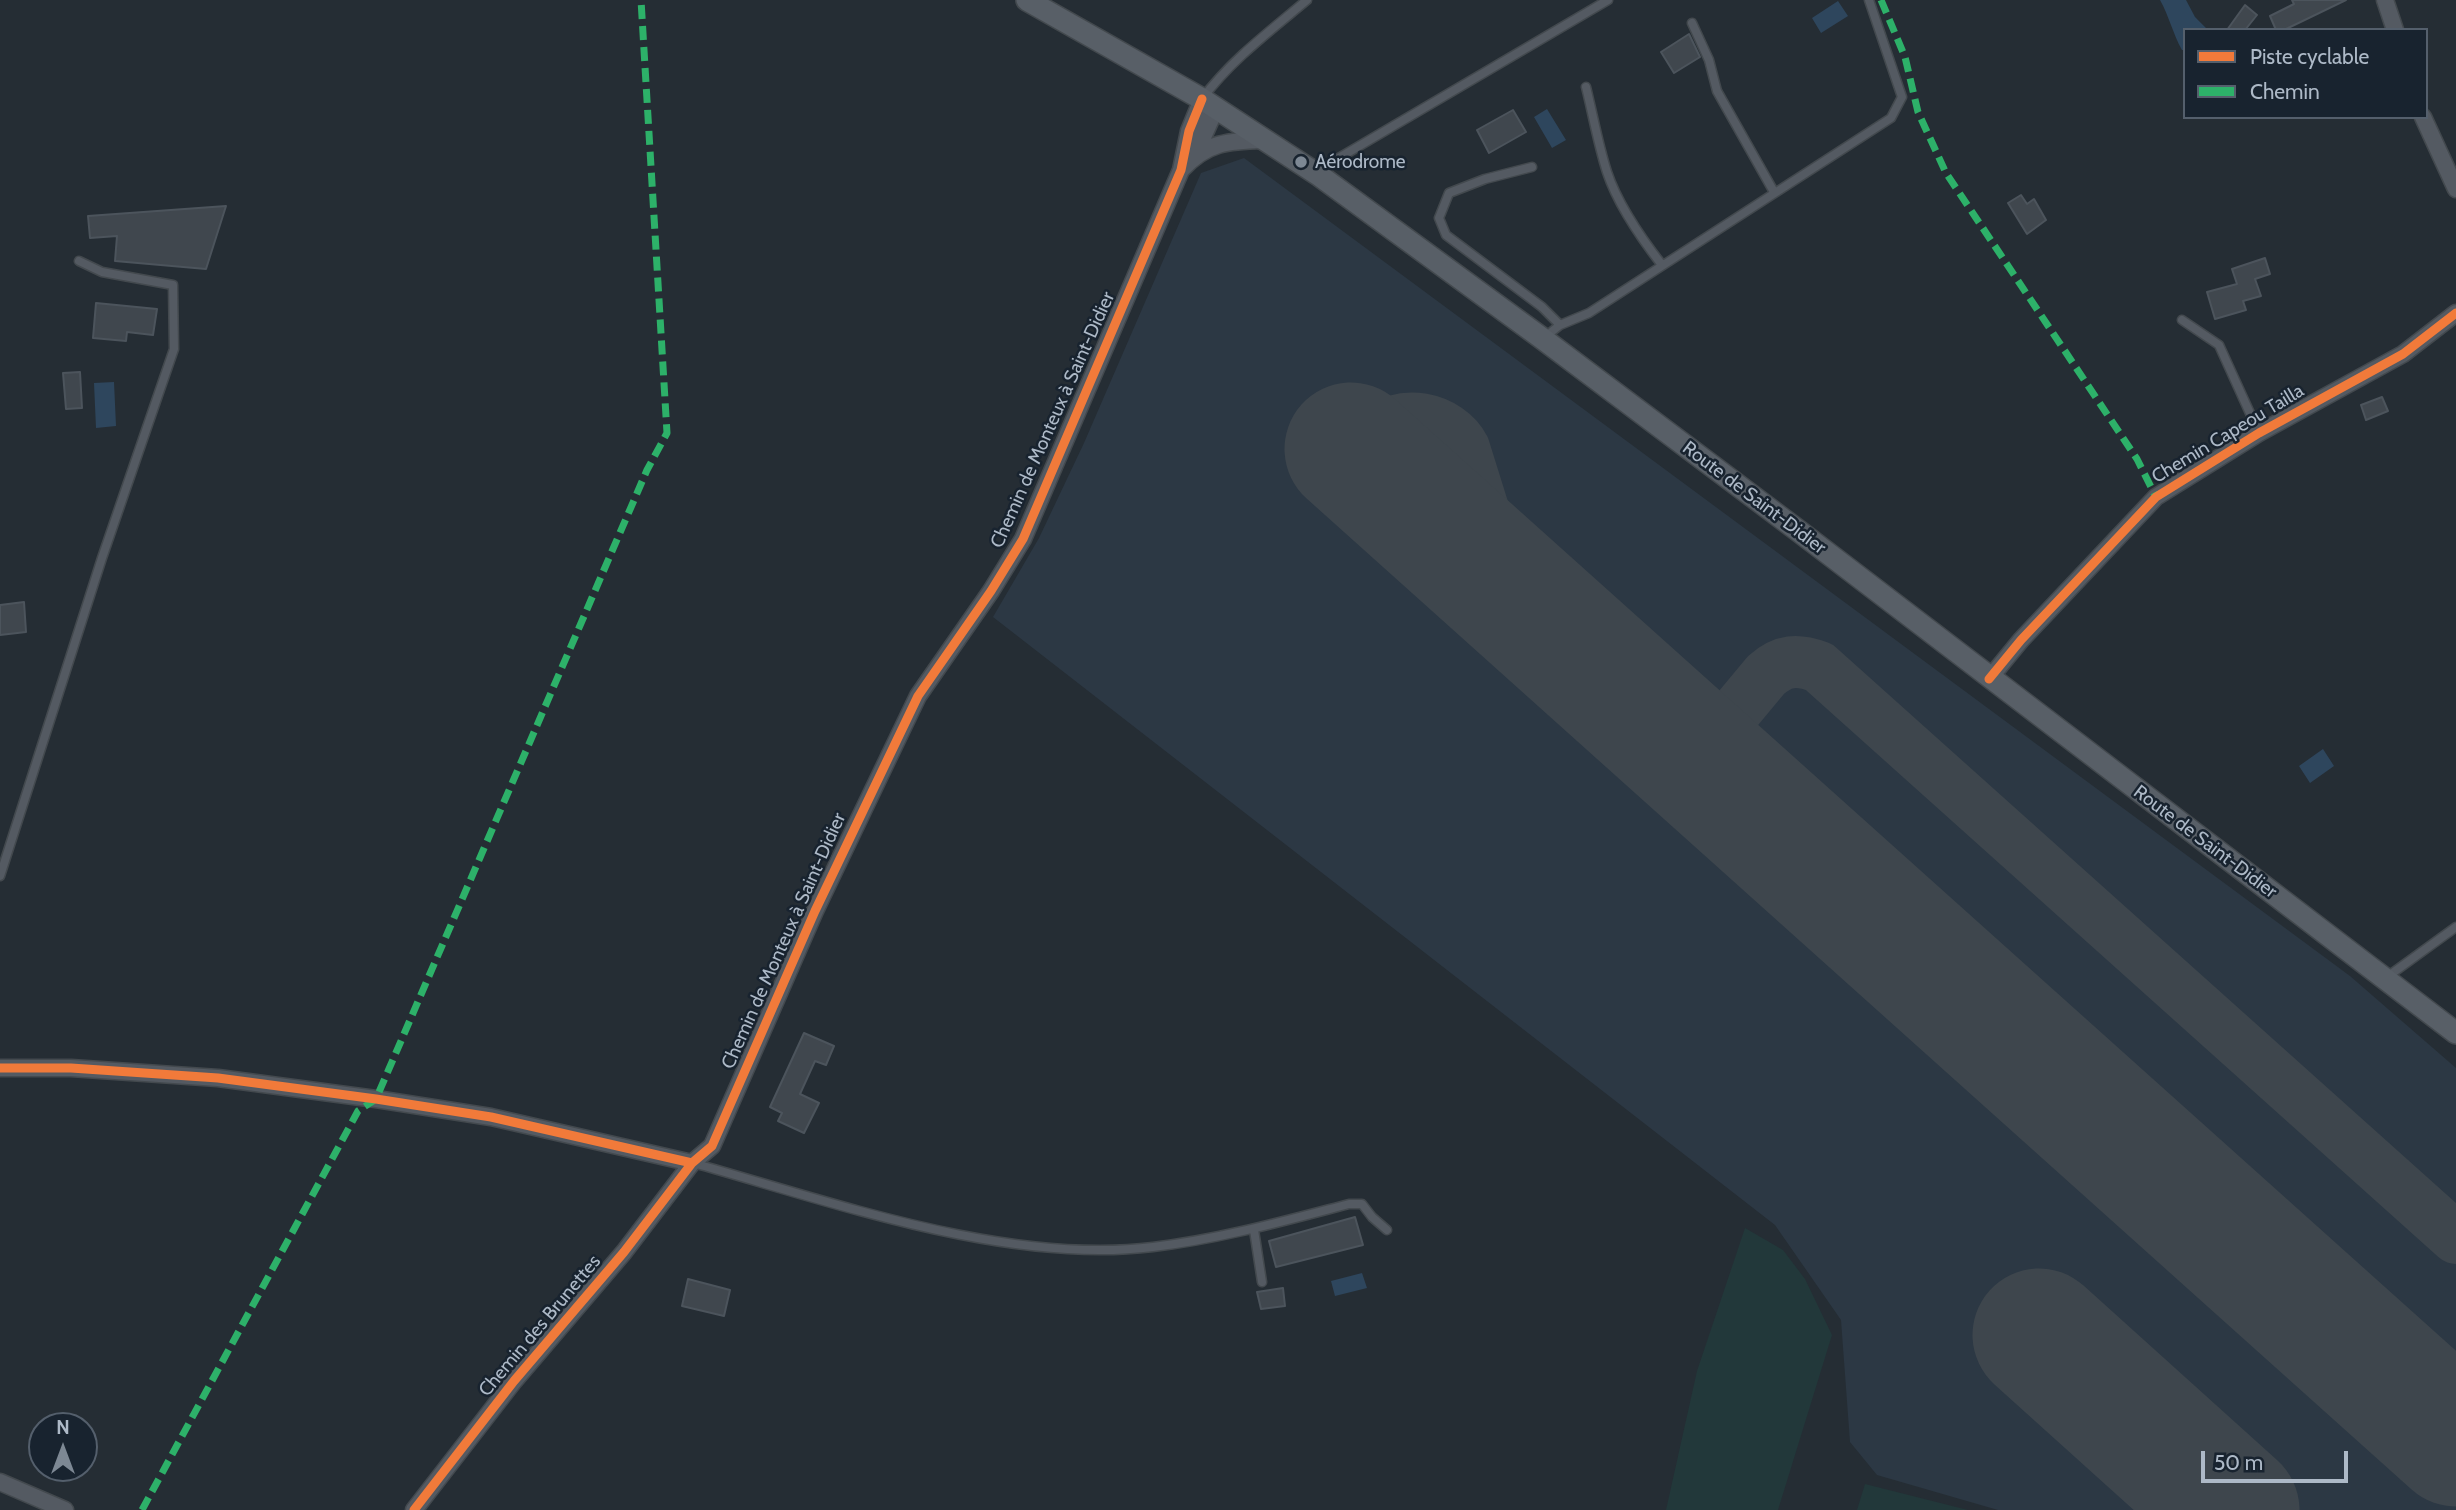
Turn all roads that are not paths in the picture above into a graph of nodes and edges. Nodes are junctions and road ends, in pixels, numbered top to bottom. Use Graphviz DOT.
graph roads {
  1 [pos="1027,0"];
  2 [pos="1307,0"];
  3 [pos="1608,0"];
  4 [pos="1868,0"];
  5 [pos="2385,0"];
  6 [pos="1692,23"];
  7 [pos="2394,28"];
  8 [pos="1586,87"];
  9 [pos="1209,103"];
  10 [pos="2424,119"];
  11 [pos="1266,140"];
  12 [pos="1195,155"];
  13 [pos="1532,167"];
  14 [pos="1181,170"];
  15 [pos="1320,177"];
  16 [pos="2456,189"];
  17 [pos="1774,191"];
  18 [pos="79,261"];
  19 [pos="1662,265"];
  20 [pos="2456,313"];
  21 [pos="2182,320"];
  22 [pos="1560,325"];
  23 [pos="1543,339"];
  24 [pos="2259,433"];
  25 [pos="1989,679"];
  26 [pos="0,876"];
  27 [pos="2456,927"];
  28 [pos="2385,979"];
  29 [pos="2456,1033"];
  30 [pos="0,1068"];
  31 [pos="692,1163"];
  32 [pos="1254,1230"];
  33 [pos="1387,1230"];
  34 [pos="1262,1282"];
  35 [pos="0,1482"];
  36 [pos="65,1510"];
  37 [pos="414,1510"];
  1 -- 9 [label="main road, Route de Saint-Didier"];
  2 -- 9 [label="lane"];
  3 -- 15 [label="lane"];
  4 -- 17 [label="lane"];
  5 -- 7 [label="street"];
  6 -- 17 [label="lane"];
  8 -- 19 [label="lane"];
  9 -- 11 [label="main road, Route de Saint-Didier"];
  9 -- 12 [label="street, Chemin de Monteux à Saint-Didier"];
  9 -- 14 [label="street, Chemin de Monteux à Saint-Didier"];
  10 -- 16 [label="street"];
  11 -- 12 [label="street, Chemin de Monteux à Saint-Didier"];
  11 -- 15 [label="main road, Route de Saint-Didier"];
  12 -- 14 [label="street, Chemin de Monteux à Saint-Didier"];
  13 -- 22 [label="lane"];
  14 -- 31 [label="street, Chemin de Monteux à Saint-Didier"];
  15 -- 23 [label="main road, Route de Saint-Didier"];
  17 -- 19 [label="lane"];
  18 -- 26 [label="lane"];
  19 -- 22 [label="lane"];
  20 -- 24 [label="street, Chemin Capeou Tailla"];
  21 -- 24 [label="lane"];
  22 -- 23 [label="lane"];
  23 -- 25 [label="main road, Route de Saint-Didier"];
  24 -- 25 [label="street, Chemin Capeou Tailla"];
  25 -- 28 [label="main road, Route de Saint-Didier"];
  27 -- 28 [label="lane"];
  28 -- 29 [label="main road, Route de Saint-Didier"];
  30 -- 31 [label="street"];
  31 -- 32 [label="lane"];
  31 -- 37 [label="street, Chemin des Brunettes"];
  32 -- 33 [label="lane"];
  32 -- 34 [label="lane"];
  35 -- 36 [label="street"];
}
